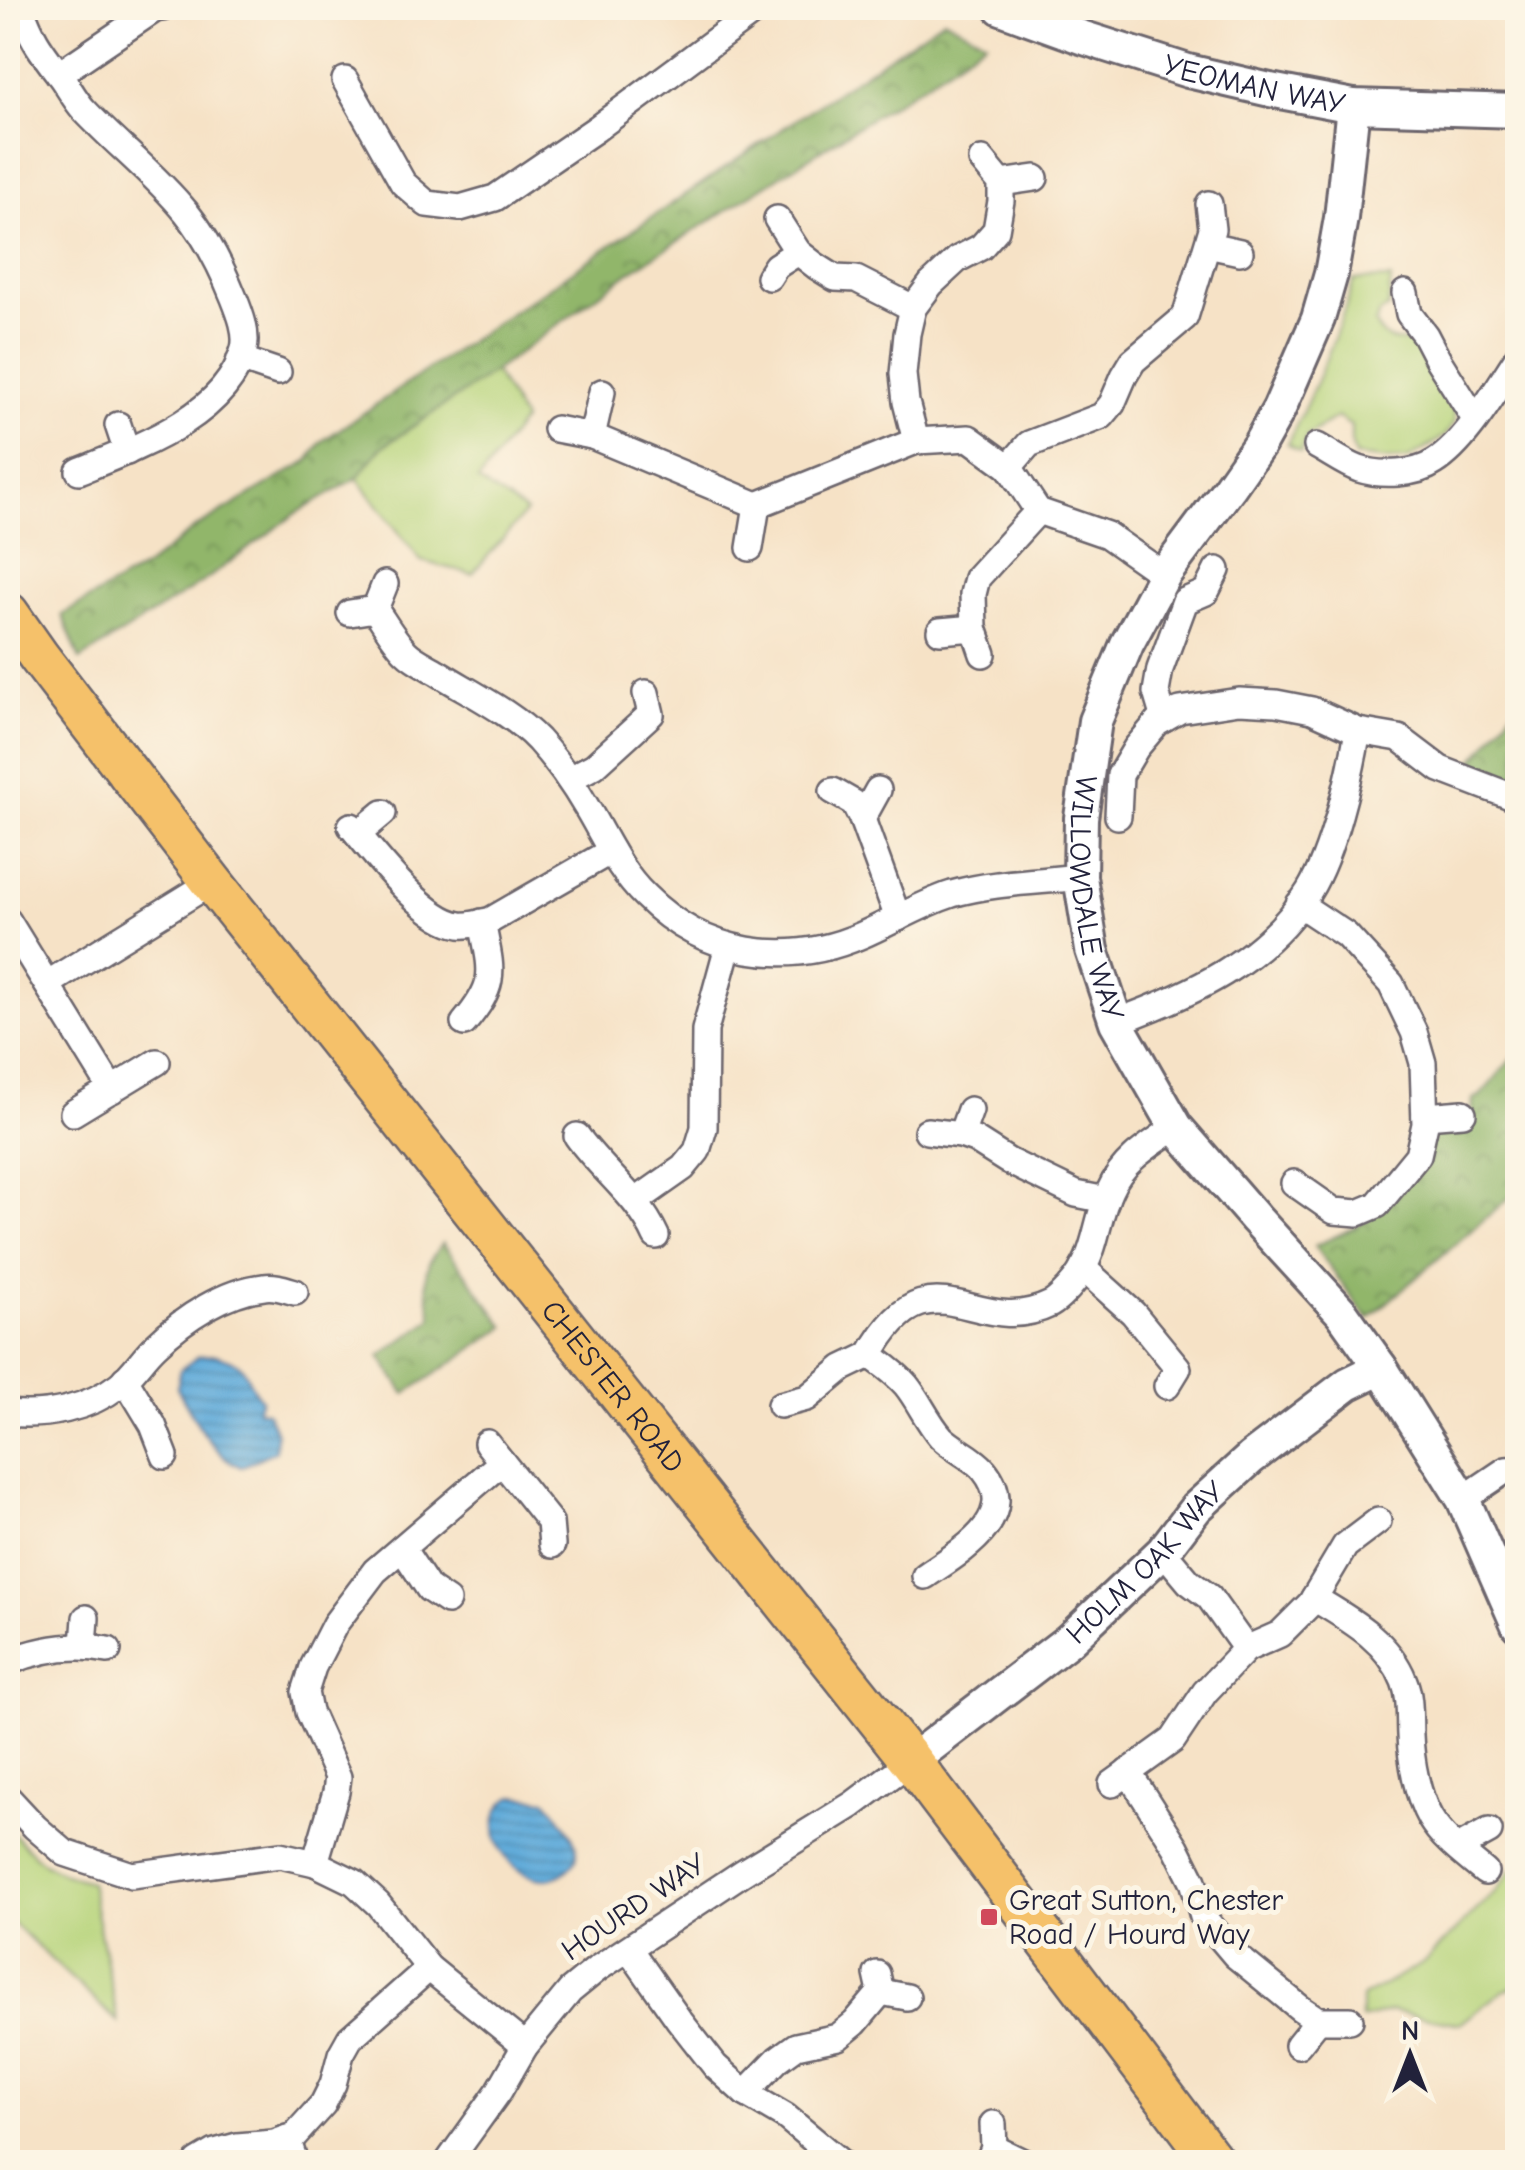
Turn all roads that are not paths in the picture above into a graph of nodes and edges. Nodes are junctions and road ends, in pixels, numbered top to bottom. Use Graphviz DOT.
graph roads {
  1 [pos="21,8"];
  2 [pos="162,8"];
  3 [pos="759,8"];
  4 [pos="1001,8"];
  5 [pos="59,74"];
  6 [pos="345,80"];
  7 [pos="1353,106"];
  8 [pos="1518,111"];
  9 [pos="982,160"];
  10 [pos="1036,178"];
  11 [pos="1002,183"];
  12 [pos="1209,204"];
  13 [pos="777,219"];
  14 [pos="1208,245"];
  15 [pos="798,252"];
  16 [pos="1240,252"];
  17 [pos="769,277"];
  18 [pos="1405,293"];
  19 [pos="913,308"];
  20 [pos="1518,357"];
  21 [pos="240,359"];
  22 [pos="278,372"];
  23 [pos="602,392"];
  24 [pos="1475,420"];
  25 [pos="118,425"];
  26 [pos="556,429"];
  27 [pos="592,436"];
  28 [pos="916,441"];
  29 [pos="1317,446"];
  30 [pos="127,452"];
  31 [pos="1009,467"];
  32 [pos="79,472"];
  33 [pos="757,505"];
  34 [pos="1038,511"];
  35 [pos="750,548"];
  36 [pos="1216,570"];
  37 [pos="1164,575"];
  38 [pos="385,584"];
  39 [pos="8,613"];
  40 [pos="974,628"];
  41 [pos="940,631"];
  42 [pos="983,654"];
  43 [pos="657,709"];
  44 [pos="1164,719"];
  45 [pos="1358,731"];
  46 [pos="569,778"];
  47 [pos="878,790"];
  48 [pos="833,791"];
  49 [pos="1518,799"];
  50 [pos="383,813"];
  51 [pos="1118,816"];
  52 [pos="862,818"];
  53 [pos="611,851"];
  54 [pos="1080,877"];
  55 [pos="212,882"];
  56 [pos="1299,904"];
  57 [pos="898,918"];
  58 [pos="8,921"];
  59 [pos="482,922"];
  60 [pos="728,946"];
  61 [pos="46,984"];
  62 [pos="1116,1022"];
  63 [pos="464,1023"];
  64 [pos="157,1062"];
  65 [pos="112,1090"];
  66 [pos="970,1110"];
  67 [pos="73,1113"];
  68 [pos="1464,1113"];
  69 [pos="1424,1116"];
  70 [pos="1176,1127"];
  71 [pos="927,1131"];
  72 [pos="576,1136"];
  73 [pos="962,1136"];
  74 [pos="1294,1183"];
  75 [pos="1106,1200"];
  76 [pos="636,1201"];
  77 [pos="656,1236"];
  78 [pos="1083,1268"];
  79 [pos="295,1292"];
  80 [pos="870,1355"];
  81 [pos="1382,1368"];
  82 [pos="1181,1371"];
  83 [pos="125,1379"];
  84 [pos="780,1405"];
  85 [pos="8,1413"];
  86 [pos="165,1456"];
  87 [pos="1518,1469"];
  88 [pos="1463,1499"];
  89 [pos="1378,1521"];
  90 [pos="552,1545"];
  91 [pos="402,1548"];
  92 [pos="1162,1550"];
  93 [pos="926,1577"];
  94 [pos="1314,1598"];
  95 [pos="432,1599"];
  96 [pos="86,1618"];
  97 [pos="1518,1625"];
  98 [pos="1246,1649"];
  99 [pos="8,1662"];
  100 [pos="911,1761"];
  101 [pos="8,1798"];
  102 [pos="1489,1831"];
  103 [pos="1458,1848"];
  104 [pos="315,1863"];
  105 [pos="1485,1872"];
  106 [pos="629,1949"];
  107 [pos="429,1968"];
  108 [pos="888,1988"];
  109 [pos="1318,2020"];
  110 [pos="1350,2020"];
  111 [pos="1298,2045"];
  112 [pos="524,2046"];
  113 [pos="745,2094"];
  114 [pos="991,2145"];
  115 [pos="291,2150"];
  116 [pos="198,2162"];
  117 [pos="448,2162"];
  118 [pos="840,2162"];
  119 [pos="1023,2162"];
  120 [pos="1214,2162"];
  1 -- 5 [label="street"];
  2 -- 5 [label="street"];
  3 -- 6 [label="street"];
  4 -- 7 [label="street, YEOMAN WAY"];
  5 -- 21 [label="street"];
  7 -- 8 [label="street, YEOMAN WAY"];
  7 -- 37 [label="street, WILLOWDALE WAY"];
  9 -- 11 [label="street"];
  10 -- 11 [label="street"];
  11 -- 19 [label="street"];
  12 -- 14 [label="street"];
  13 -- 15 [label="street"];
  14 -- 16 [label="street"];
  14 -- 31 [label="street"];
  15 -- 17 [label="street"];
  15 -- 19 [label="street"];
  18 -- 24 [label="street"];
  19 -- 28 [label="street"];
  20 -- 24 [label="street"];
  21 -- 22 [label="street"];
  21 -- 30 [label="street"];
  23 -- 27 [label="street"];
  24 -- 29 [label="street"];
  25 -- 30 [label="street"];
  26 -- 27 [label="street"];
  27 -- 33 [label="street"];
  28 -- 31 [label="street"];
  28 -- 33 [label="street"];
  30 -- 32 [label="street"];
  31 -- 34 [label="street"];
  33 -- 35 [label="street"];
  34 -- 37 [label="street"];
  34 -- 40 [label="street"];
  36 -- 44 [label="street"];
  37 -- 54 [label="street, WILLOWDALE WAY"];
  38 -- 46 [label="street"];
  39 -- 55 [label="main road, CHESTER ROAD"];
  40 -- 41 [label="street"];
  40 -- 42 [label="street"];
  43 -- 46 [label="street"];
  44 -- 45 [label="street"];
  44 -- 51 [label="street"];
  45 -- 49 [label="street"];
  45 -- 56 [label="street"];
  46 -- 53 [label="street"];
  47 -- 52 [label="street"];
  48 -- 52 [label="street"];
  50 -- 59 [label="street"];
  52 -- 57 [label="street"];
  53 -- 59 [label="street"];
  53 -- 60 [label="street"];
  54 -- 57 [label="street"];
  54 -- 62 [label="street, WILLOWDALE WAY"];
  55 -- 61 [label="street"];
  55 -- 100 [label="main road, CHESTER ROAD"];
  56 -- 62 [label="street"];
  56 -- 69 [label="street"];
  57 -- 60 [label="street"];
  58 -- 61 [label="street"];
  59 -- 63 [label="street"];
  60 -- 76 [label="street"];
  61 -- 65 [label="street"];
  62 -- 70 [label="street, WILLOWDALE WAY"];
  64 -- 65 [label="street"];
  65 -- 67 [label="street"];
  66 -- 73 [label="street"];
  68 -- 69 [label="street"];
  69 -- 74 [label="street"];
  70 -- 75 [label="street"];
  70 -- 81 [label="street, WILLOWDALE WAY"];
  71 -- 73 [label="street"];
  72 -- 76 [label="street"];
  73 -- 75 [label="street"];
  75 -- 78 [label="street"];
  76 -- 77 [label="street"];
  78 -- 80 [label="street"];
  78 -- 82 [label="street"];
  79 -- 83 [label="street"];
  80 -- 84 [label="street"];
  80 -- 93 [label="street"];
  81 -- 88 [label="street, WILLOWDALE WAY"];
  81 -- 92 [label="street, HOLM OAK WAY"];
  83 -- 85 [label="street"];
  83 -- 86 [label="street"];
  87 -- 88 [label="street"];
  88 -- 97 [label="street, WILLOWDALE WAY"];
  89 -- 94 [label="street"];
  90 -- 91 [label="street"];
  91 -- 95 [label="street"];
  91 -- 104 [label="street"];
  92 -- 98 [label="street"];
  92 -- 100 [label="street, HOLM OAK WAY"];
  94 -- 98 [label="street"];
  94 -- 103 [label="street"];
  96 -- 99 [label="street"];
  98 -- 109 [label="street"];
  100 -- 106 [label="street, HOURD WAY"];
  100 -- 120 [label="main road, CHESTER ROAD"];
  101 -- 104 [label="street"];
  102 -- 103 [label="street"];
  103 -- 105 [label="street"];
  104 -- 107 [label="street"];
  106 -- 112 [label="street, HOURD WAY"];
  106 -- 113 [label="street"];
  107 -- 112 [label="street"];
  107 -- 115 [label="street"];
  108 -- 113 [label="street"];
  109 -- 110 [label="street"];
  109 -- 111 [label="street"];
  112 -- 117 [label="street, HOURD WAY"];
  113 -- 118 [label="street"];
  114 -- 119 [label="street"];
  115 -- 116 [label="street"];
}
